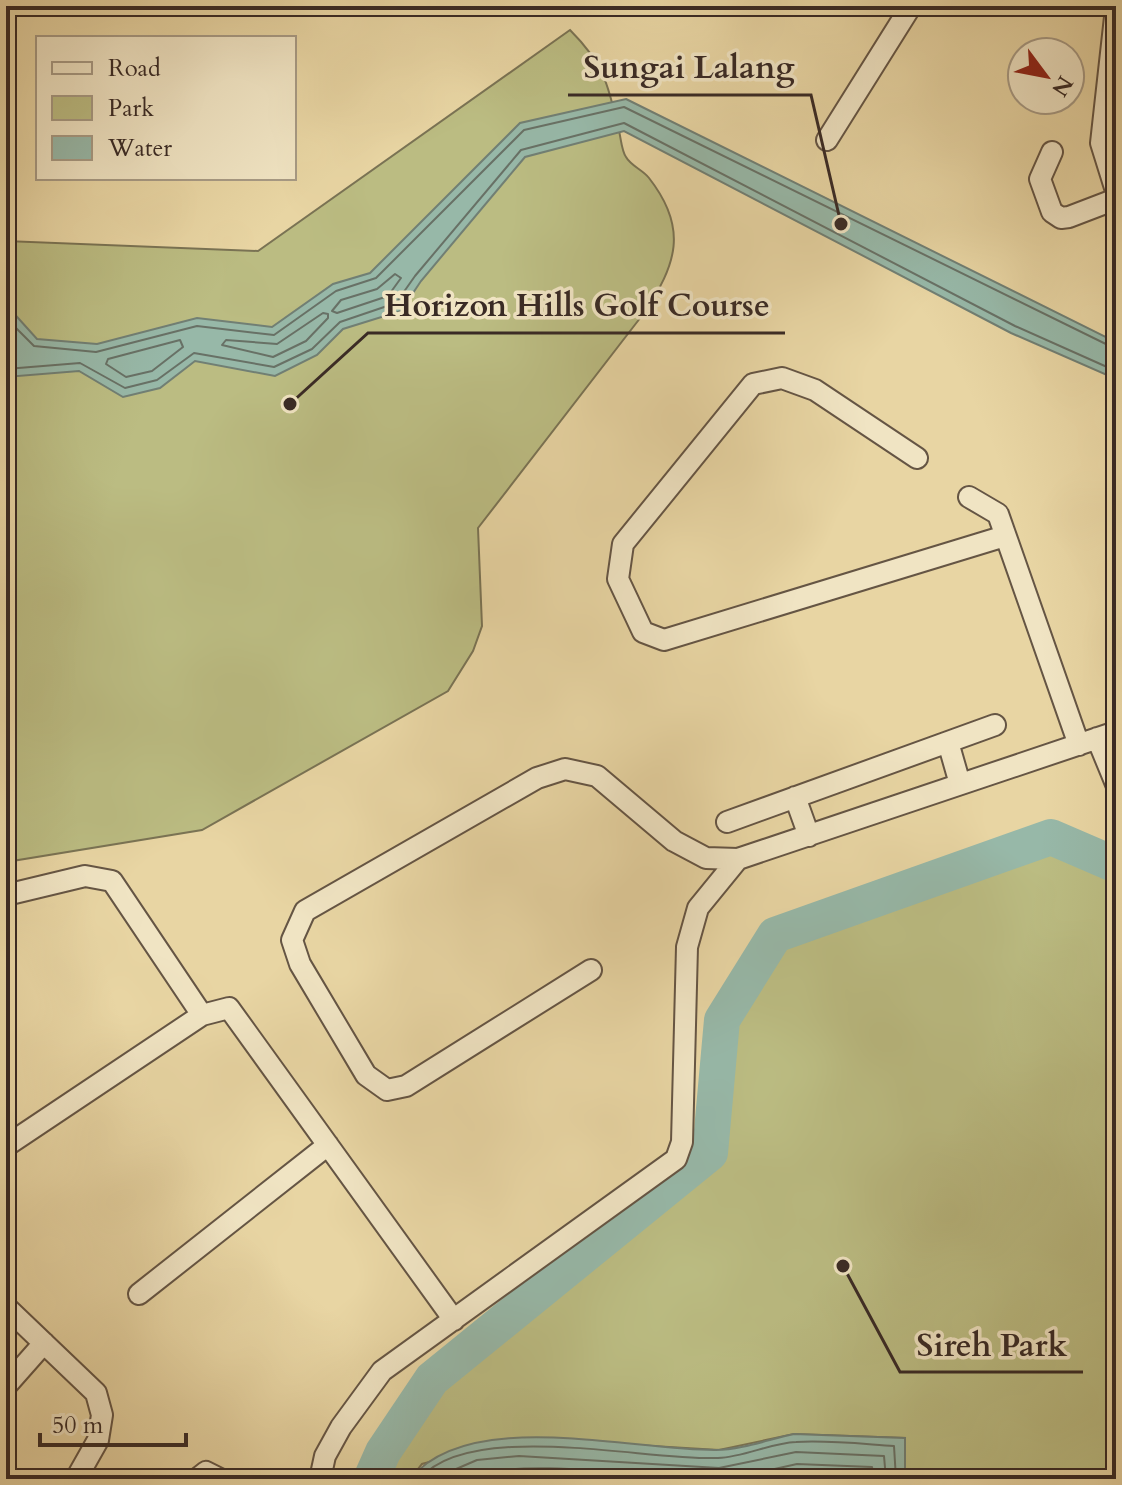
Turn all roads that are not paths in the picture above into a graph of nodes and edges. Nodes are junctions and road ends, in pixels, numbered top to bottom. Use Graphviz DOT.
graph roads {
  1 [pos="911,6"];
  2 [pos="1116,8"];
  3 [pos="827,140"];
  4 [pos="1052,152"];
  5 [pos="1116,191"];
  6 [pos="1116,199"];
  7 [pos="917,458"];
  8 [pos="969,497"];
  9 [pos="1005,536"];
  10 [pos="995,725"];
  11 [pos="1097,738"];
  12 [pos="948,742"];
  13 [pos="960,784"];
  14 [pos="1116,784"];
  15 [pos="795,797"];
  16 [pos="727,822"];
  17 [pos="809,836"];
  18 [pos="738,859"];
  19 [pos="6,895"];
  20 [pos="591,970"];
  21 [pos="202,1015"];
  22 [pos="328,1145"];
  23 [pos="6,1146"];
  24 [pos="139,1294"];
  25 [pos="6,1307"];
  26 [pos="454,1320"];
  27 [pos="44,1343"];
  28 [pos="6,1386"];
  29 [pos="76,1479"];
  30 [pos="197,1479"];
  31 [pos="220,1479"];
  32 [pos="320,1479"];
  1 -- 3 [label="street"];
  2 -- 5 [label="street"];
  4 -- 6 [label="street"];
  7 -- 9 [label="street"];
  8 -- 9 [label="street"];
  9 -- 11 [label="street"];
  10 -- 12 [label="street"];
  11 -- 13 [label="street"];
  11 -- 14 [label="street"];
  12 -- 13 [label="street"];
  12 -- 15 [label="street"];
  13 -- 17 [label="street"];
  15 -- 16 [label="street"];
  15 -- 17 [label="street"];
  17 -- 18 [label="street"];
  18 -- 20 [label="street"];
  18 -- 26 [label="street"];
  19 -- 21 [label="street"];
  21 -- 22 [label="street"];
  21 -- 23 [label="street"];
  22 -- 24 [label="street"];
  22 -- 26 [label="street"];
  25 -- 27 [label="street"];
  26 -- 32 [label="street"];
  27 -- 28 [label="street"];
  27 -- 29 [label="street"];
  30 -- 31 [label="street"];
}
